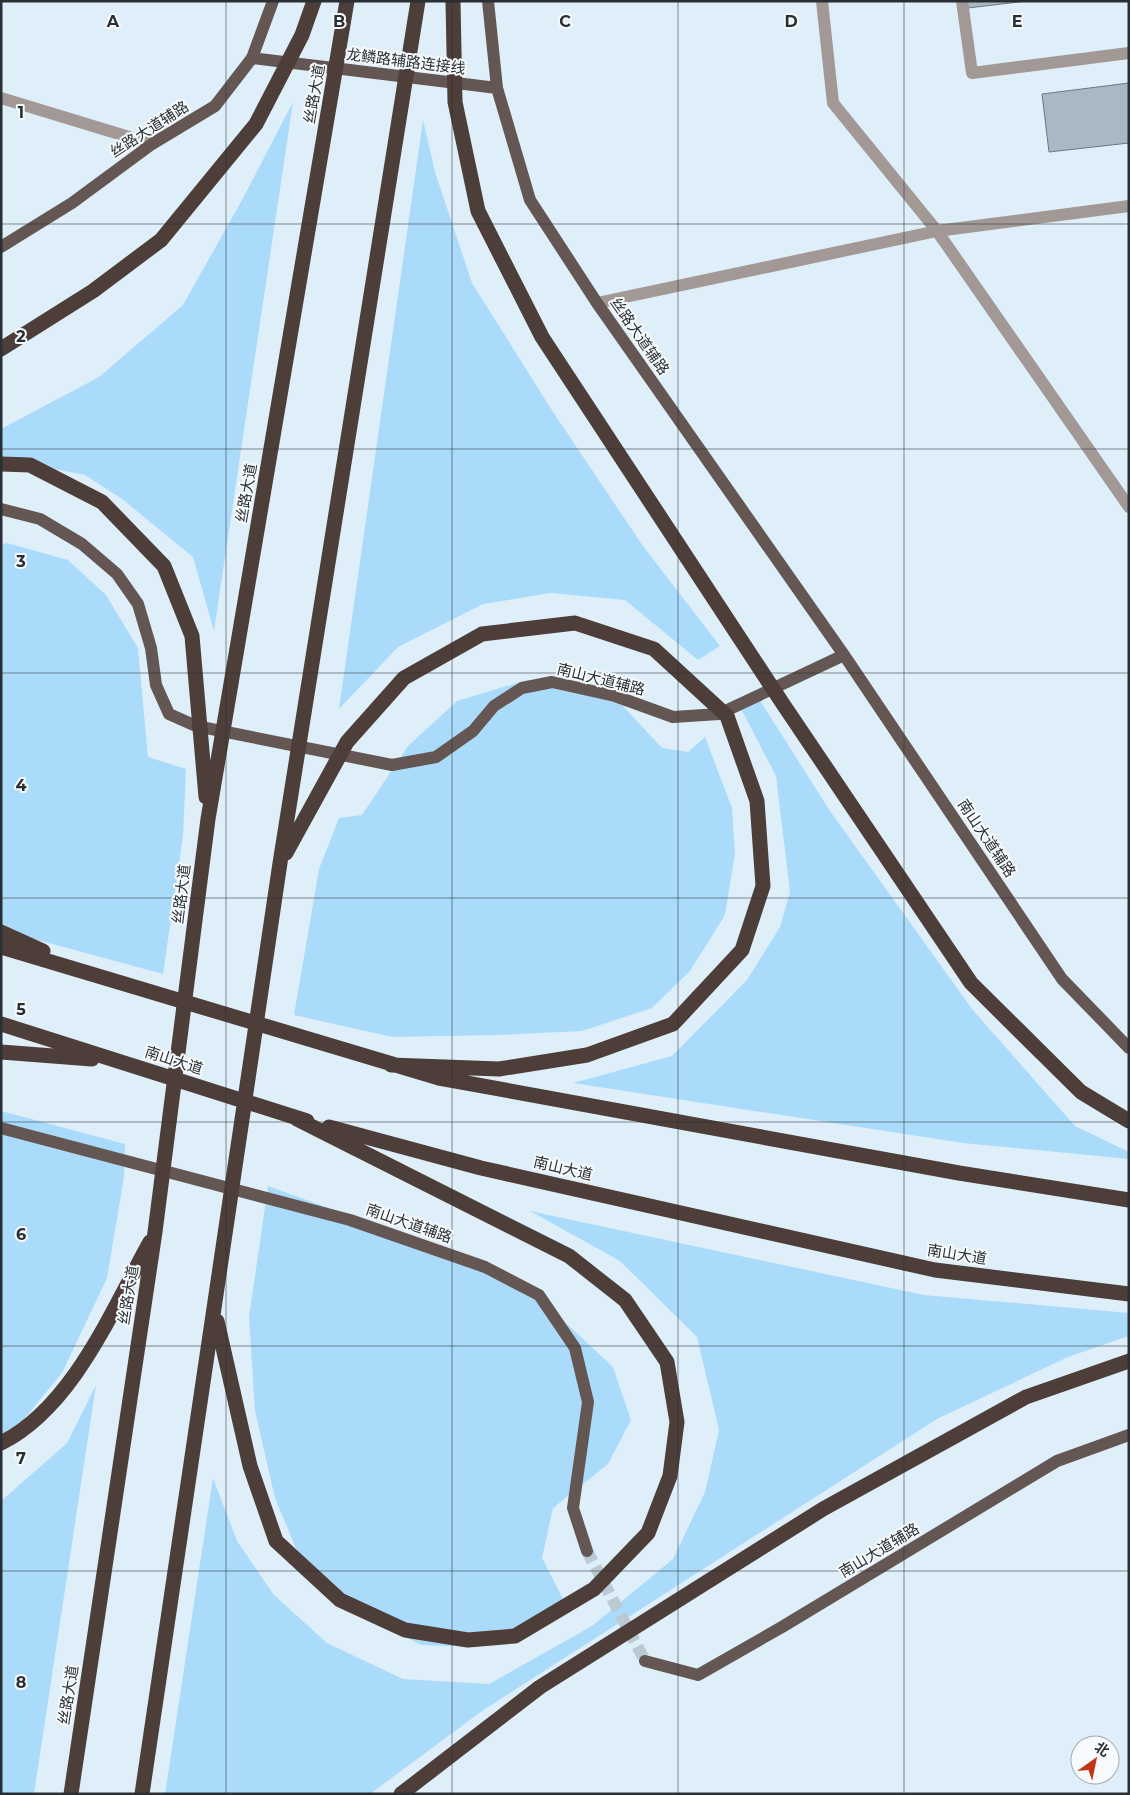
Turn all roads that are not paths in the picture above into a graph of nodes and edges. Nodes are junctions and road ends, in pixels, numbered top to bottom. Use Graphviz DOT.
graph roads {
  1 [pos="273,1"];
  2 [pos="314,1"];
  3 [pos="347,1"];
  4 [pos="418,1"];
  5 [pos="453,1"];
  6 [pos="488,1"];
  7 [pos="822,1"];
  8 [pos="962,1"];
  9 [pos="1129,53"];
  10 [pos="252,58"];
  11 [pos="497,88"];
  12 [pos="1,98"];
  13 [pos="152,144"];
  14 [pos="1129,206"];
  15 [pos="937,232"];
  16 [pos="1,247"];
  17 [pos="597,304"];
  18 [pos="1,349"];
  19 [pos="1,464"];
  20 [pos="1129,508"];
  21 [pos="1,509"];
  22 [pos="844,655"];
  23 [pos="208,819"];
  24 [pos="280,863"];
  25 [pos="1,932"];
  26 [pos="1,947"];
  27 [pos="100,976"];
  28 [pos="1,1024"];
  29 [pos="1129,1048"];
  30 [pos="1,1052"];
  31 [pos="119,1060"];
  32 [pos="391,1065"];
  33 [pos="297,1119"];
  34 [pos="1129,1121"];
  35 [pos="1,1128"];
  36 [pos="1129,1200"];
  37 [pos="155,1232"];
  38 [pos="1129,1294"];
  39 [pos="215,1313"];
  40 [pos="1129,1361"];
  41 [pos="1129,1435"];
  42 [pos="1,1443"];
  43 [pos="586,1550"];
  44 [pos="645,1661"];
  45 [pos="71,1794"];
  46 [pos="142,1794"];
  47 [pos="401,1794"];
  1 -- 10 [label="main road, 丝路大道辅路"];
  2 -- 18 [label="highway"];
  3 -- 23 [label="highway, 丝路大道"];
  4 -- 24 [label="highway"];
  5 -- 34 [label="highway"];
  6 -- 11 [label="main road, 丝路大道辅路"];
  7 -- 15 [label="street"];
  8 -- 9 [label="street"];
  10 -- 11 [label="main road, 龙鳞路辅路连接线"];
  10 -- 13 [label="main road, 丝路大道辅路"];
  11 -- 17 [label="main road, 丝路大道辅路"];
  12 -- 13 [label="street"];
  13 -- 16 [label="main road, 丝路大道辅路"];
  14 -- 15 [label="street"];
  15 -- 17 [label="street"];
  15 -- 20 [label="street"];
  17 -- 22 [label="main road, 丝路大道辅路"];
  19 -- 23 [label="highway"];
  21 -- 22 [label="main road, 南山大道辅路"];
  22 -- 29 [label="main road, 南山大道辅路"];
  23 -- 37 [label="highway, 丝路大道"];
  24 -- 32 [label="highway"];
  24 -- 39 [label="highway"];
  25 -- 27 [label="highway"];
  26 -- 27 [label="highway"];
  27 -- 32 [label="highway"];
  28 -- 31 [label="highway, 南山大道"];
  30 -- 31 [label="highway"];
  31 -- 33 [label="highway, 南山大道"];
  32 -- 36 [label="highway"];
  33 -- 38 [label="highway, 南山大道"];
  33 -- 39 [label="highway"];
  35 -- 43 [label="main road, 南山大道辅路"];
  37 -- 42 [label="highway"];
  37 -- 45 [label="highway, 丝路大道"];
  39 -- 46 [label="highway"];
  40 -- 47 [label="highway"];
  41 -- 44 [label="main road, 南山大道辅路"];
}
